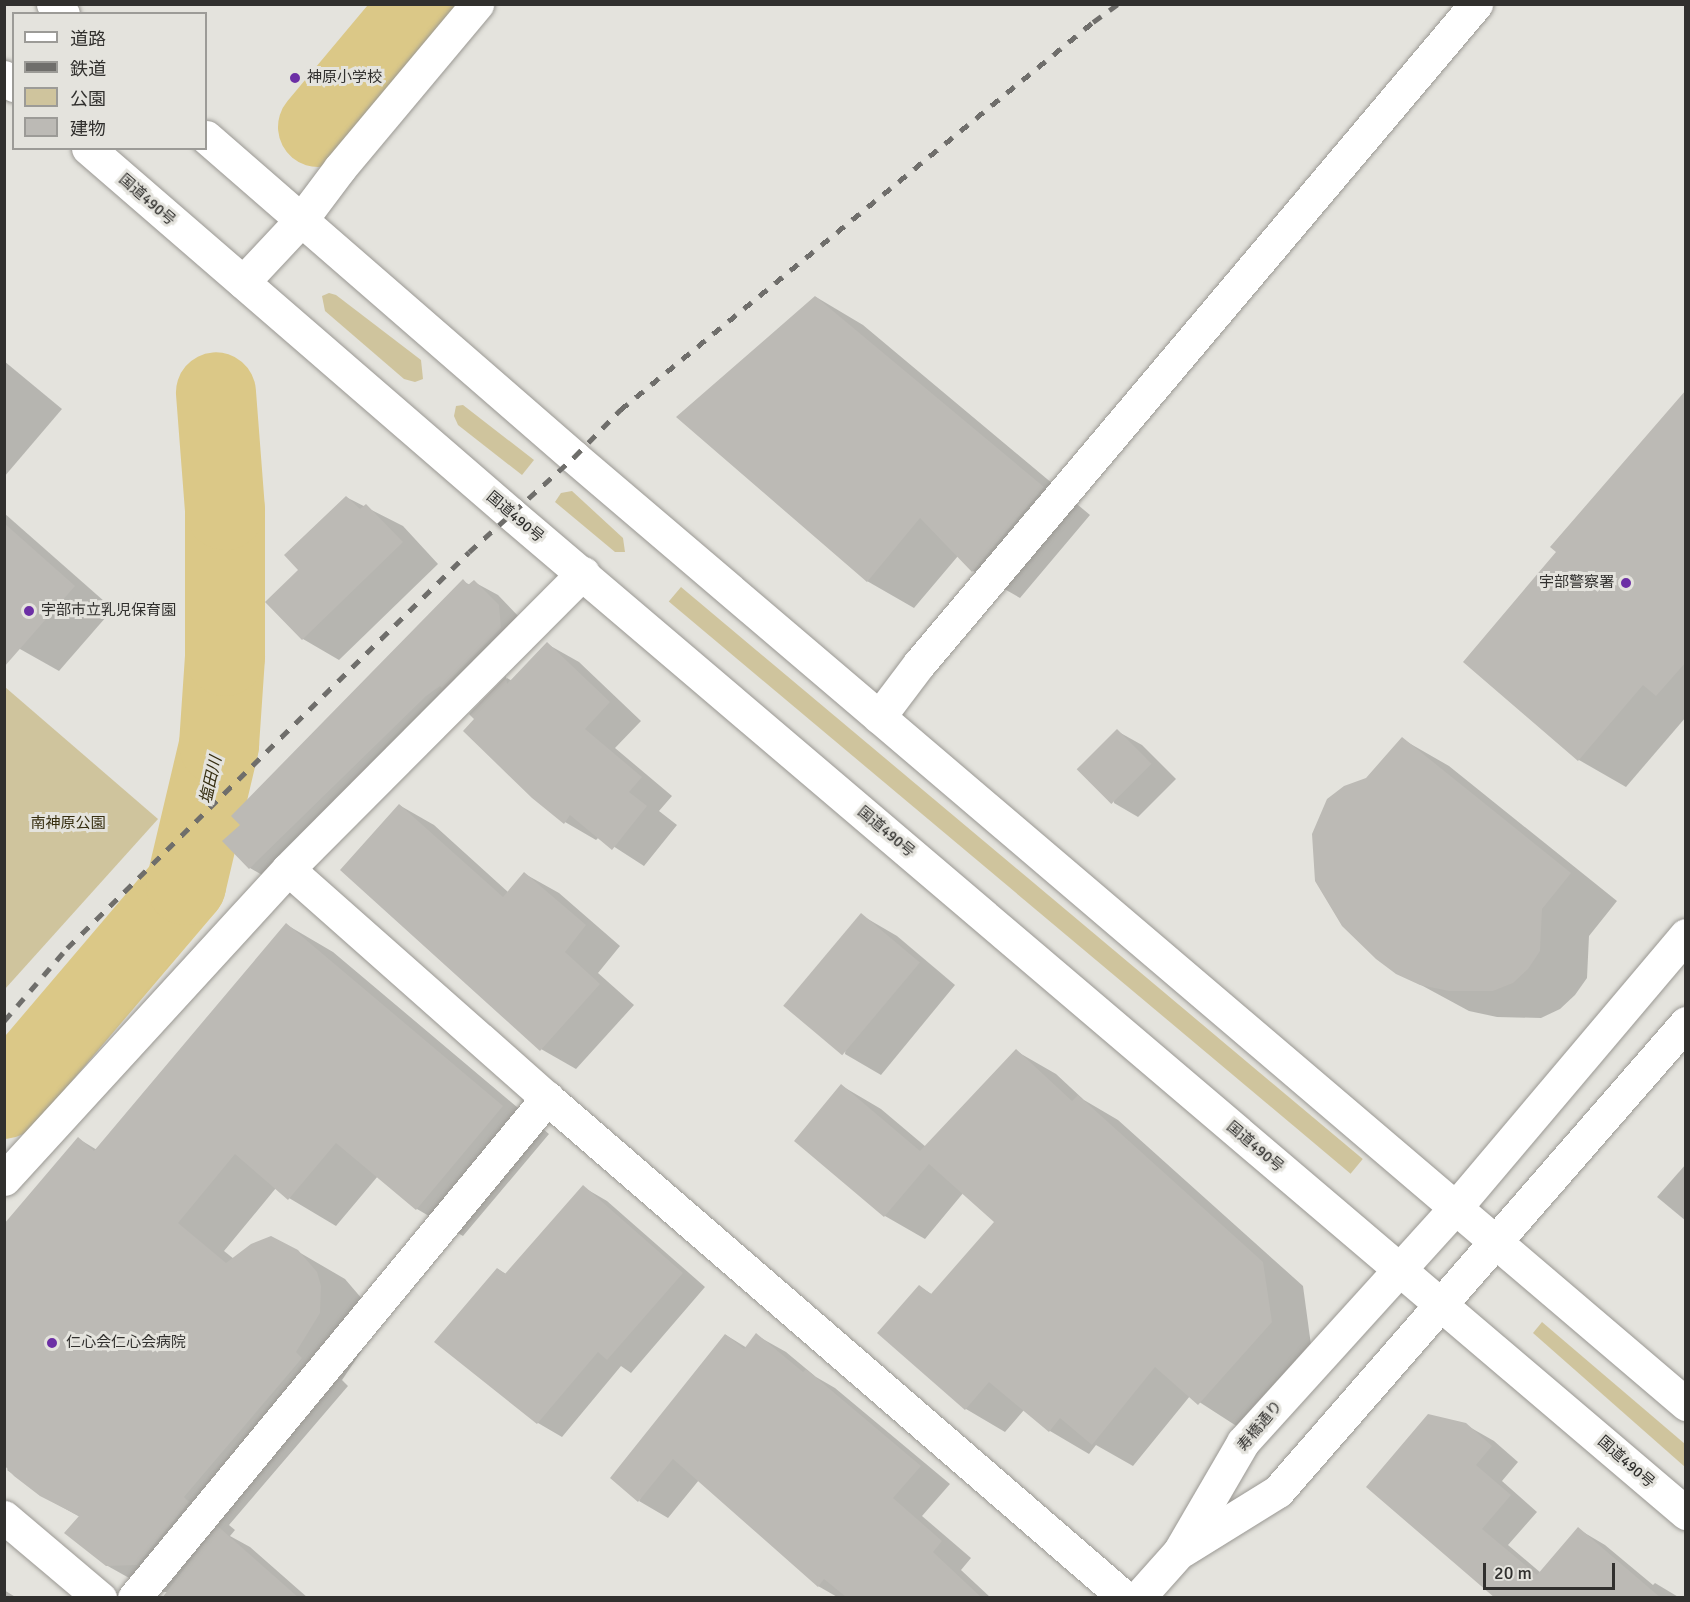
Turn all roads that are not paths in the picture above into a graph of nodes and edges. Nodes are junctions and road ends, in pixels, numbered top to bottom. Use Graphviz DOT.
graph roads {
  1 [pos="477,4"];
  2 [pos="1476,4"];
  3 [pos="207,138"];
  4 [pos="89,150"];
  5 [pos="301,220"];
  6 [pos="243,282"];
  7 [pos="583,573"];
  8 [pos="879,717"];
  9 [pos="288,868"];
  10 [pos="1686,935"];
  11 [pos="1686,1023"];
  12 [pos="547,1098"];
  13 [pos="4,1179"];
  14 [pos="1456,1207"];
  15 [pos="1496,1241"];
  16 [pos="1401,1269"];
  17 [pos="1441,1304"];
  18 [pos="1686,1404"];
  19 [pos="1686,1513"];
  20 [pos="4,1517"];
  21 [pos="1179,1552"];
  22 [pos="100,1598"];
  23 [pos="134,1598"];
  24 [pos="1125,1598"];
  25 [pos="1138,1598"];
  1 -- 5 [label="main road"];
  2 -- 8 [label="main road"];
  3 -- 5 [label="main road"];
  4 -- 6 [label="main road, 国道490号"];
  5 -- 6 [label="main road"];
  5 -- 8 [label="main road"];
  6 -- 7 [label="main road, 国道490号"];
  7 -- 9 [label="main road"];
  7 -- 16 [label="main road, 国道490号"];
  8 -- 14 [label="main road"];
  9 -- 12 [label="main road"];
  9 -- 13 [label="main road"];
  10 -- 14 [label="main road, 寿橋通り"];
  11 -- 15 [label="main road"];
  12 -- 23 [label="main road"];
  12 -- 24 [label="main road"];
  14 -- 15 [label="main road"];
  14 -- 16 [label="main road, 寿橋通り"];
  15 -- 17 [label="main road"];
  15 -- 18 [label="main road"];
  16 -- 17 [label="main road, 国道490号"];
  16 -- 21 [label="main road, 寿橋通り"];
  17 -- 19 [label="main road, 国道490号"];
  17 -- 21 [label="main road"];
  20 -- 22 [label="main road"];
  21 -- 25 [label="main road, 寿橋通り"];
}
